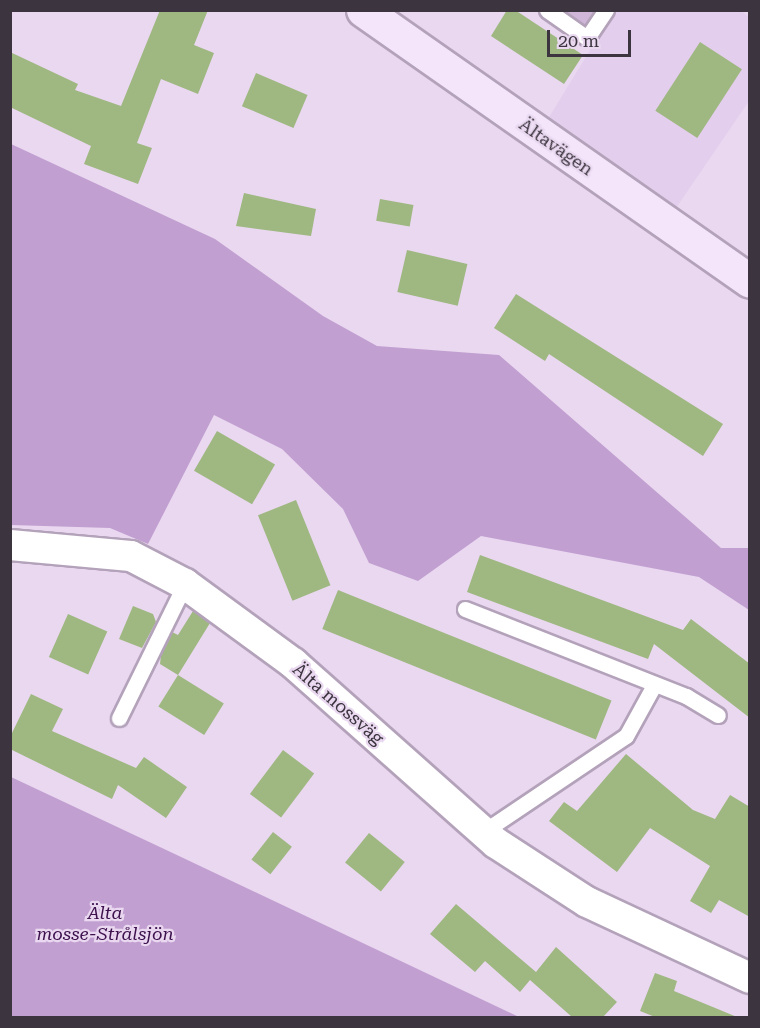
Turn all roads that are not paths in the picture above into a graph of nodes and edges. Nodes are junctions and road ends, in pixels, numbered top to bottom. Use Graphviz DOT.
graph roads {
  1 [pos="547,10"];
  2 [pos="606,10"];
  3 [pos="373,13"];
  4 [pos="750,281"];
  5 [pos="10,545"];
  6 [pos="185,584"];
  7 [pos="465,609"];
  8 [pos="653,687"];
  9 [pos="718,715"];
  10 [pos="119,718"];
  11 [pos="483,832"];
  12 [pos="750,978"];
  1 -- 2 [label="lane"];
  3 -- 4 [label="main road, Ältavägen"];
  5 -- 6 [label="street, Älta mossväg"];
  6 -- 10 [label="lane"];
  6 -- 11 [label="street, Älta mossväg"];
  7 -- 8 [label="lane"];
  8 -- 9 [label="lane"];
  8 -- 11 [label="lane"];
  11 -- 12 [label="street, Älta mossväg"];
}
